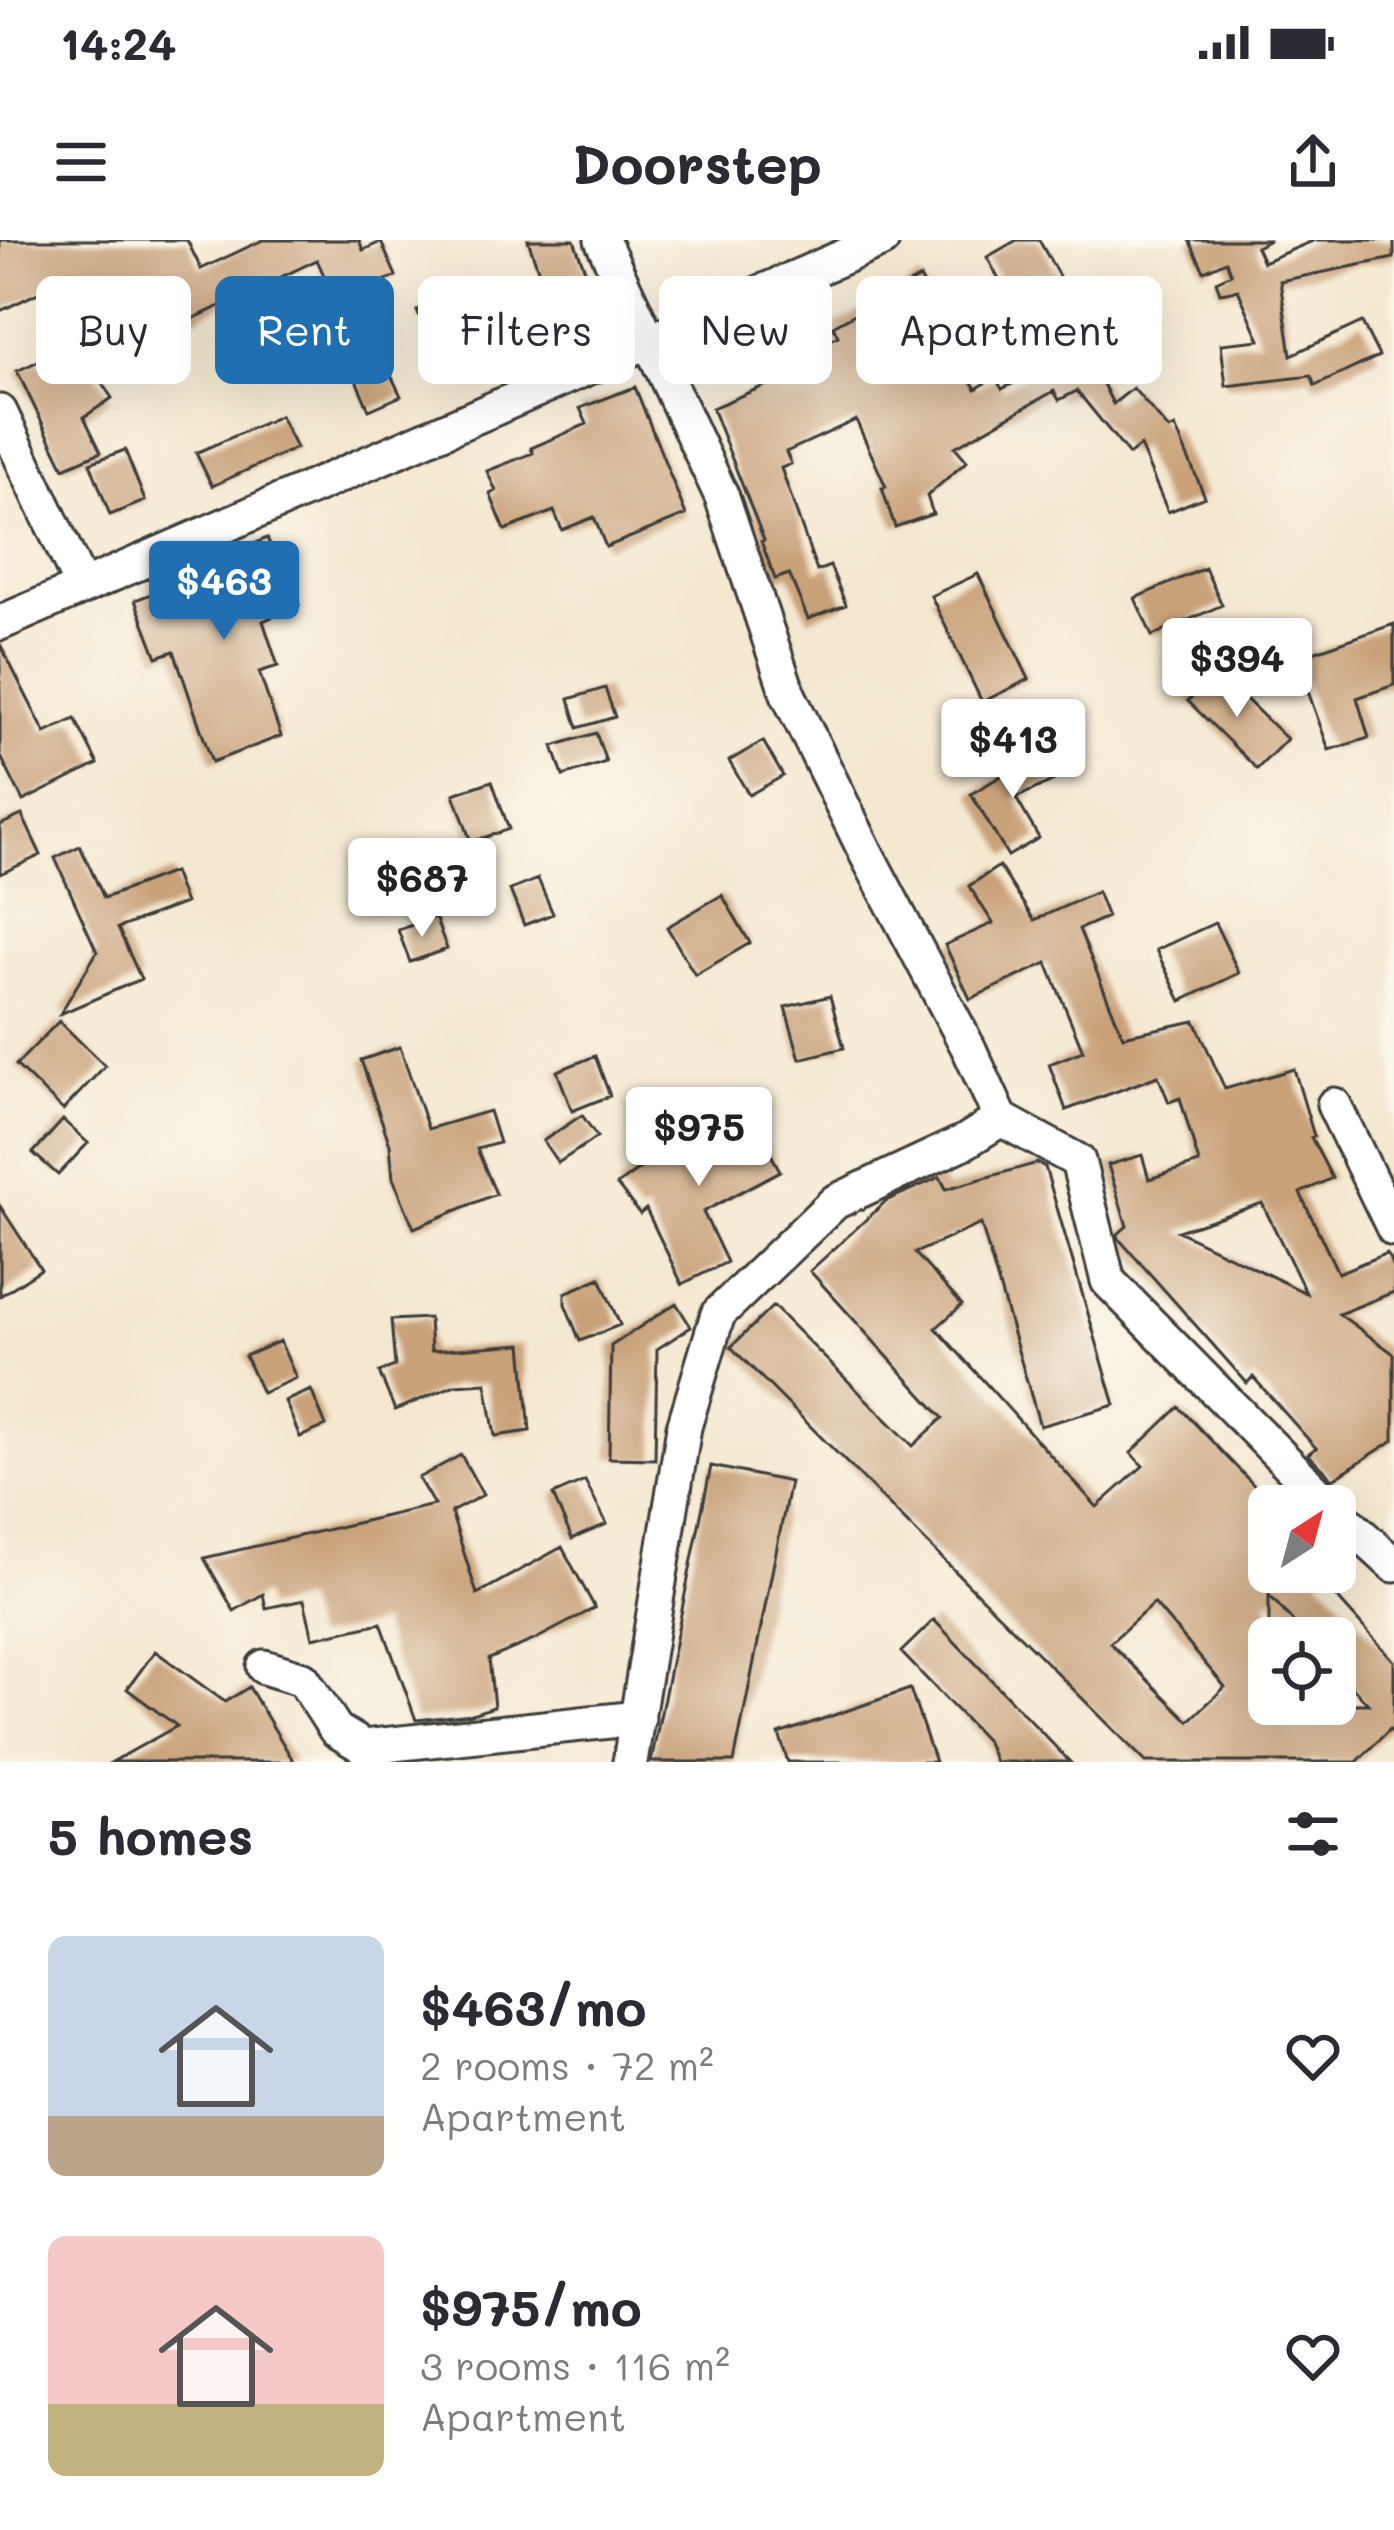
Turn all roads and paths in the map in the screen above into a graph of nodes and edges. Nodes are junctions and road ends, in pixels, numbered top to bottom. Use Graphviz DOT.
graph roads {
  1 [pos="602,240"];
  2 [pos="882,240"];
  3 [pos="648,341"];
  4 [pos="0,412"];
  5 [pos="81,585"];
  6 [pos="0,623"];
  7 [pos="1334,1105"];
  8 [pos="1001,1119"];
  9 [pos="1394,1229"];
  10 [pos="1309,1485"];
  11 [pos="1356,1530"];
  12 [pos="1394,1564"];
  13 [pos="264,1667"];
  14 [pos="638,1718"];
  15 [pos="629,1762"];
  1 -- 3 [label="street"];
  2 -- 3 [label="street"];
  3 -- 5 [label="street"];
  3 -- 8 [label="street"];
  4 -- 5 [label="street"];
  5 -- 6 [label="street"];
  7 -- 9 [label="street"];
  8 -- 10 [label="street"];
  8 -- 14 [label="street"];
  11 -- 12 [label="street"];
  13 -- 14 [label="street"];
  14 -- 15 [label="street"];
}
